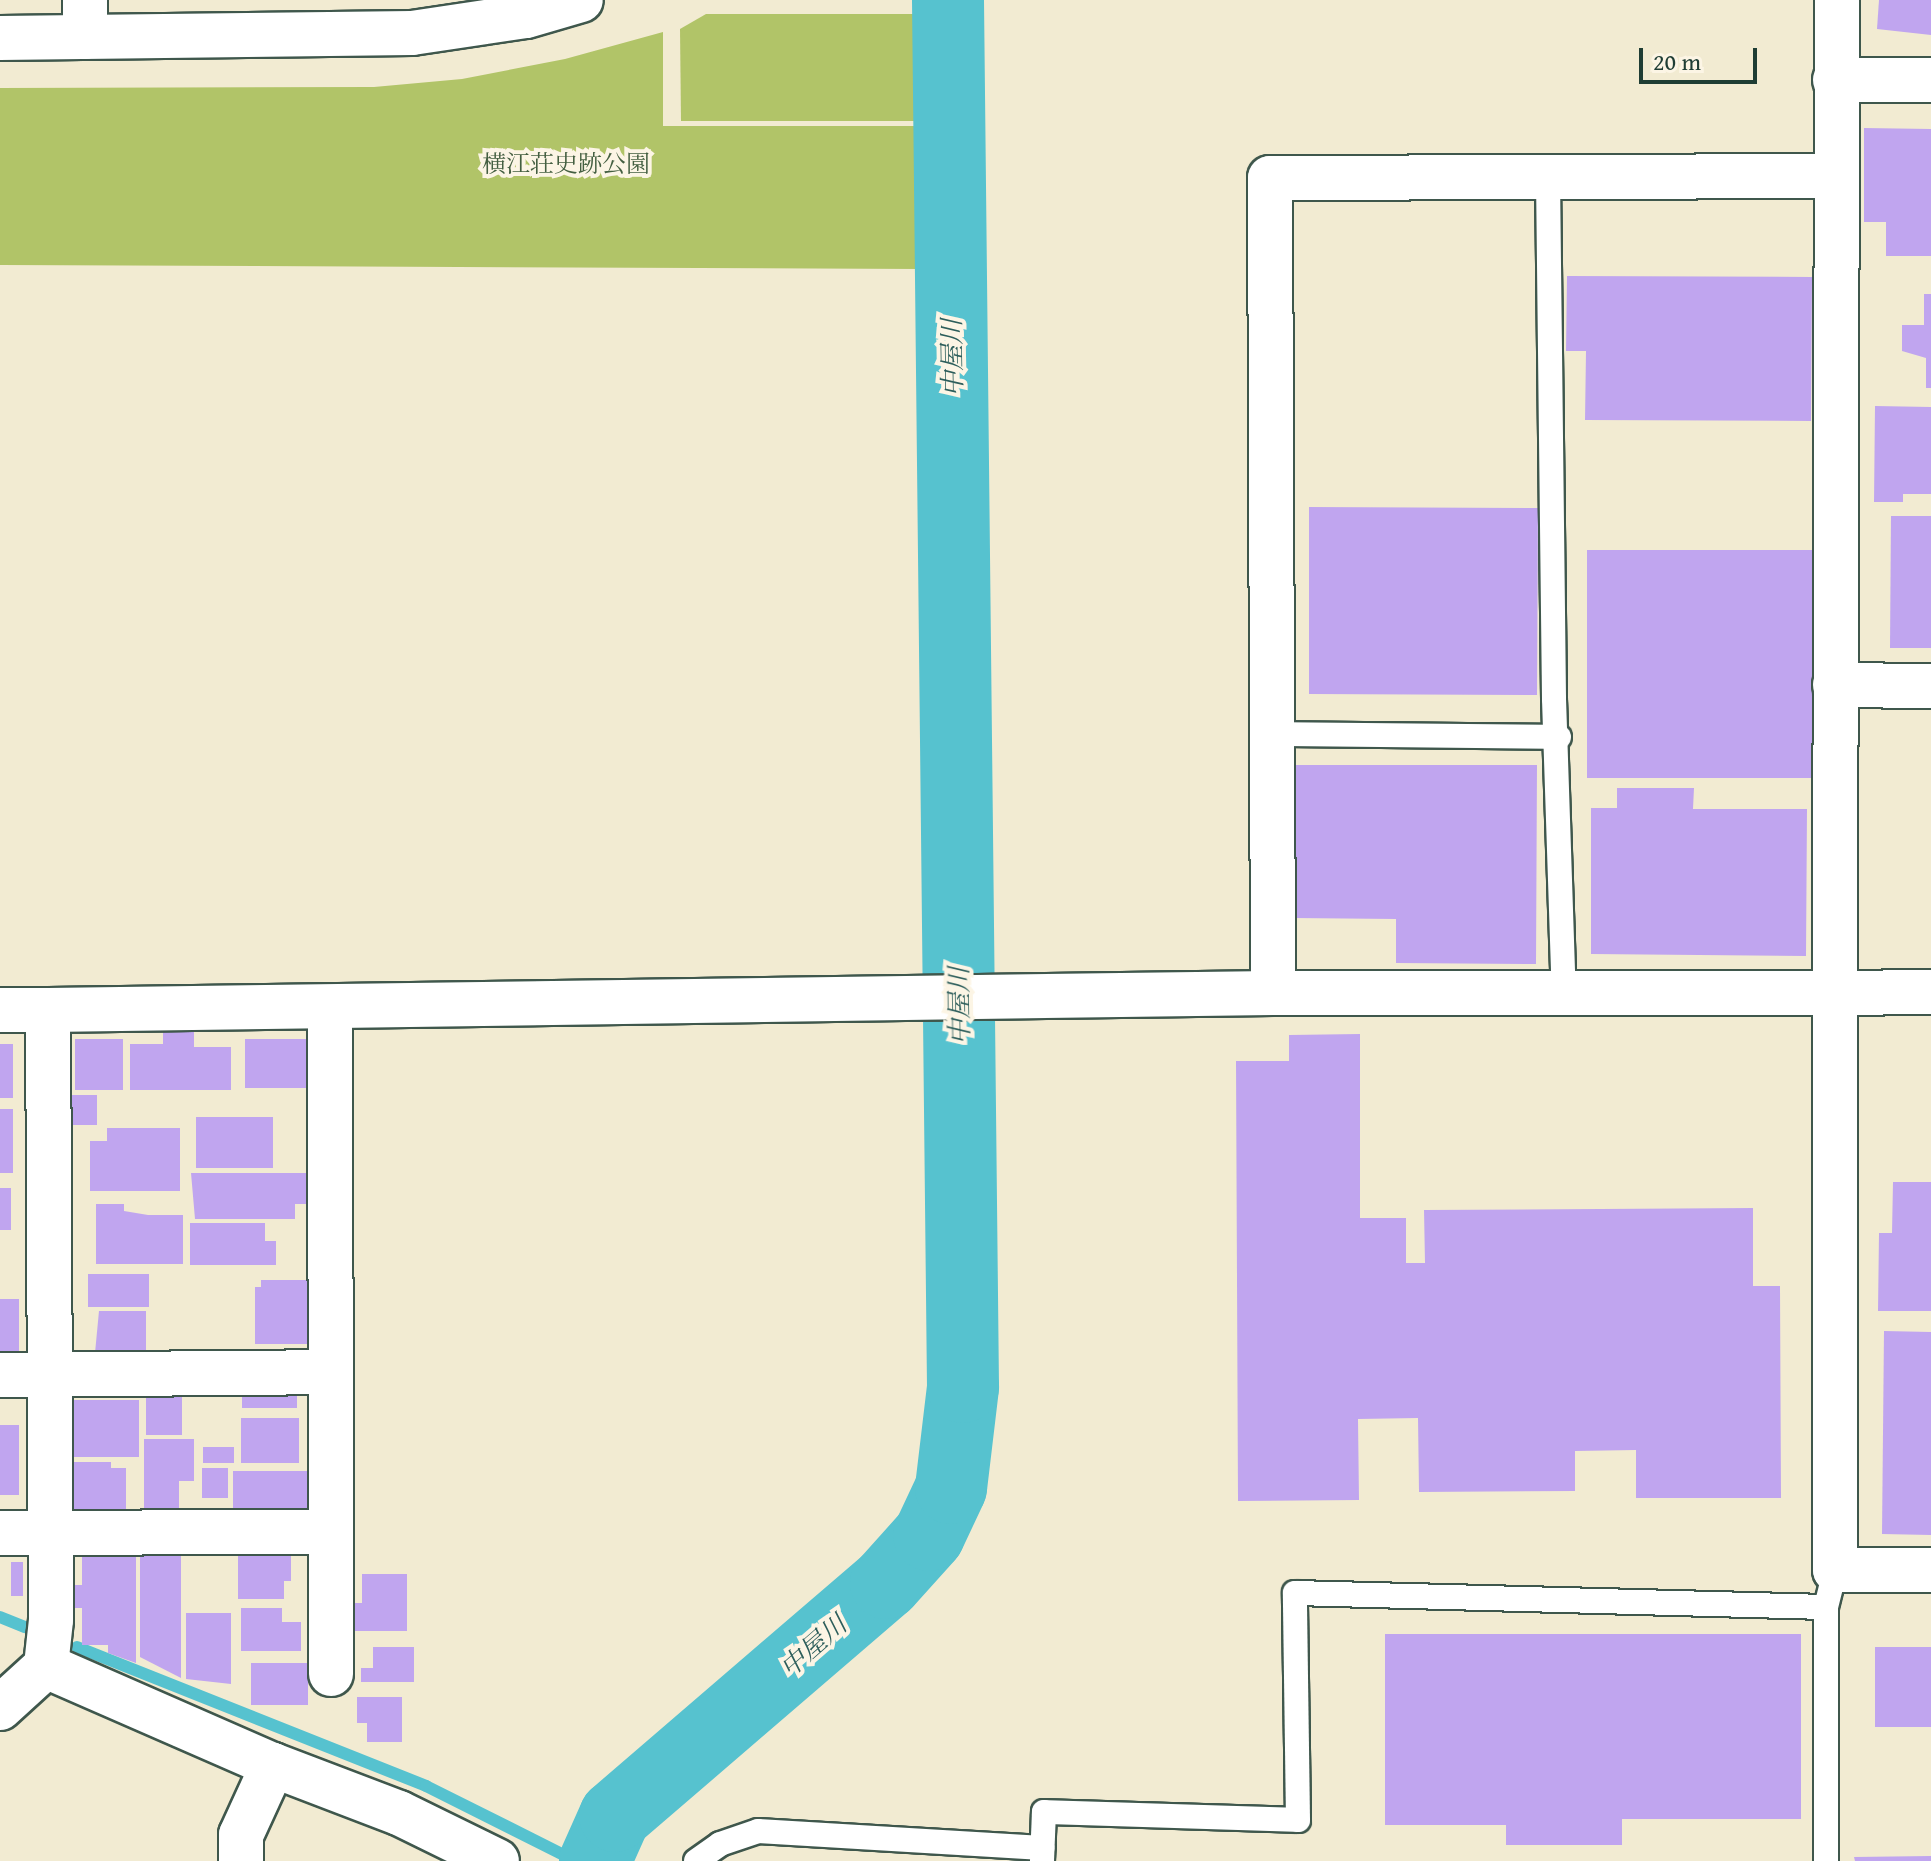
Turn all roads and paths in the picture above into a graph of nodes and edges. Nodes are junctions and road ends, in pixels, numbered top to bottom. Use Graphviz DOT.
graph roads {
  1 [pos="581,0"];
  2 [pos="1837,0"];
  3 [pos="85,18"];
  4 [pos="0,38"];
  5 [pos="1835,80"];
  6 [pos="1931,80"];
  7 [pos="1836,176"];
  8 [pos="1548,177"];
  9 [pos="1835,685"];
  10 [pos="1931,686"];
  11 [pos="1273,734"];
  12 [pos="1559,737"];
  13 [pos="1931,992"];
  14 [pos="1273,993"];
  15 [pos="1564,993"];
  16 [pos="1835,993"];
  17 [pos="330,1008"];
  18 [pos="0,1010"];
  19 [pos="48,1010"];
  20 [pos="330,1372"];
  21 [pos="49,1374"];
  22 [pos="0,1375"];
  23 [pos="331,1532"];
  24 [pos="0,1533"];
  25 [pos="51,1534"];
  26 [pos="1931,1570"];
  27 [pos="1831,1588"];
  28 [pos="46,1666"];
  29 [pos="331,1674"];
  30 [pos="0,1708"];
  31 [pos="273,1765"];
  32 [pos="1042,1854"];
  33 [pos="241,1861"];
  34 [pos="497,1861"];
  35 [pos="696,1861"];
  36 [pos="1826,1861"];
  1 -- 3 [label="street"];
  2 -- 5 [label="street"];
  3 -- 4 [label="street"];
  5 -- 6 [label="street"];
  5 -- 7 [label="street"];
  7 -- 8 [label="street"];
  7 -- 9 [label="street"];
  8 -- 11 [label="street"];
  8 -- 12 [label="lane"];
  9 -- 10 [label="street"];
  9 -- 16 [label="street"];
  11 -- 12 [label="lane"];
  11 -- 14 [label="street"];
  12 -- 15 [label="lane"];
  13 -- 16 [label="street"];
  14 -- 15 [label="street"];
  14 -- 17 [label="street"];
  15 -- 16 [label="street"];
  16 -- 27 [label="street"];
  17 -- 19 [label="street"];
  17 -- 20 [label="street"];
  18 -- 19 [label="street"];
  19 -- 21 [label="street"];
  20 -- 21 [label="street"];
  20 -- 23 [label="street"];
  21 -- 22 [label="street"];
  21 -- 25 [label="street"];
  23 -- 25 [label="street"];
  23 -- 29 [label="street"];
  24 -- 25 [label="street"];
  25 -- 28 [label="street"];
  26 -- 27 [label="street"];
  27 -- 32 [label="lane"];
  27 -- 36 [label="lane"];
  28 -- 30 [label="street"];
  28 -- 31 [label="street"];
  31 -- 33 [label="street"];
  31 -- 34 [label="street"];
  32 -- 35 [label="lane"];
}
